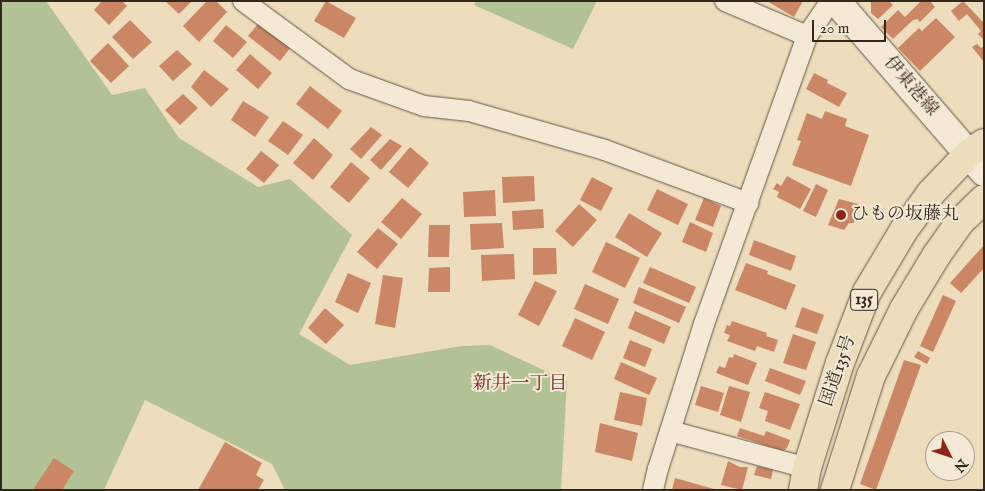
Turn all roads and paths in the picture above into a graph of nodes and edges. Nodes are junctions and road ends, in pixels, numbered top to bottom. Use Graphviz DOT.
graph roads {
  1 [pos="243,1"];
  2 [pos="725,1"];
  3 [pos="831,1"];
  4 [pos="836,1"];
  5 [pos="807,36"];
  6 [pos="979,156"];
  7 [pos="984,199"];
  8 [pos="748,203"];
  9 [pos="670,431"];
  10 [pos="805,479"];
  11 [pos="653,490"];
  12 [pos="835,490"];
  1 -- 8 [label="street"];
  2 -- 5 [label="street"];
  3 -- 5 [label="street"];
  4 -- 6 [label="main road, 伊東港線"];
  5 -- 8 [label="street"];
  6 -- 10 [label="highway, 国道135号 / 135"];
  7 -- 12 [label="highway, 国道135号 / 135"];
  8 -- 9 [label="street"];
  9 -- 10 [label="street"];
  9 -- 11 [label="street"];
}
